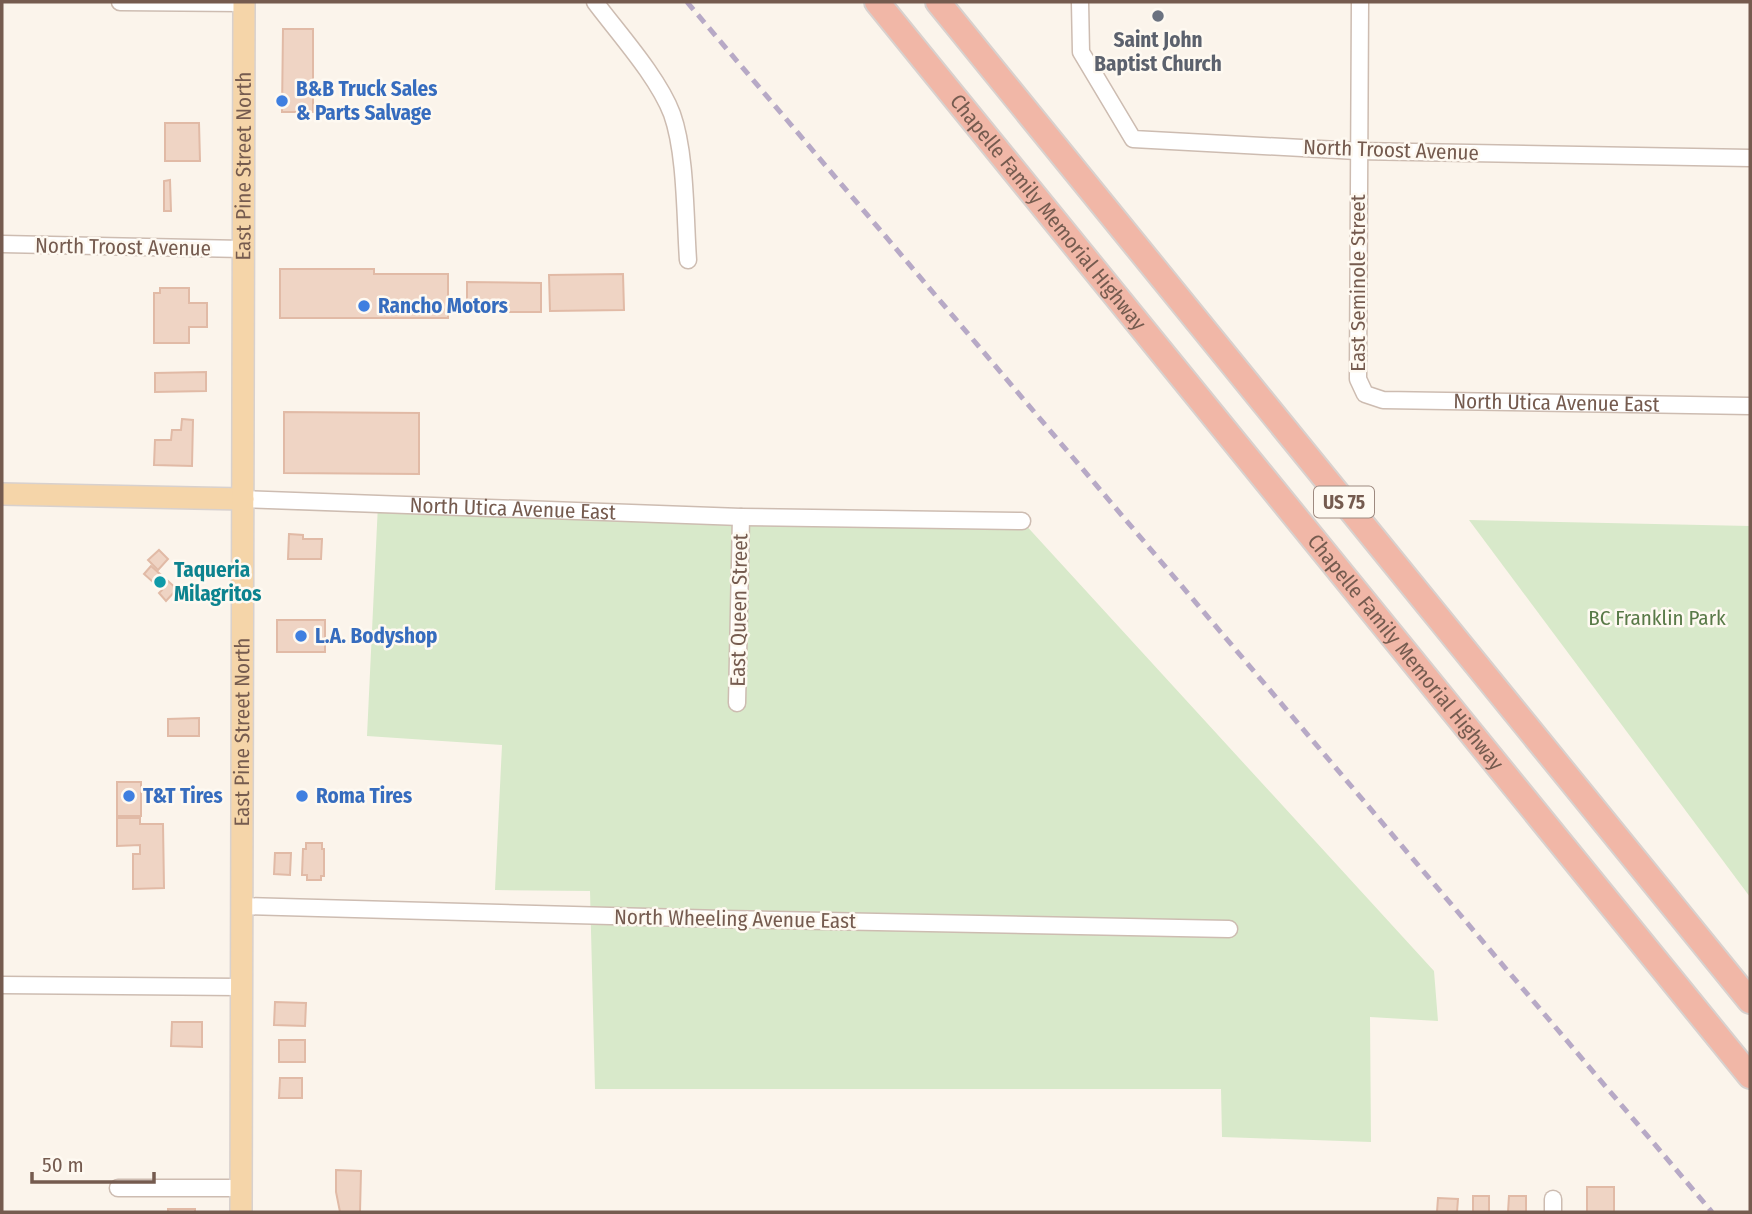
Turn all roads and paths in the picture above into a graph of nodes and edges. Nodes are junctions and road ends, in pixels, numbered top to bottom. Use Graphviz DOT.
graph roads {
  1 [pos="120,2"];
  2 [pos="244,2"];
  3 [pos="596,2"];
  4 [pos="877,2"];
  5 [pos="938,2"];
  6 [pos="1080,2"];
  7 [pos="1360,2"];
  8 [pos="1357,151"];
  9 [pos="1750,158"];
  10 [pos="2,244"];
  11 [pos="243,249"];
  12 [pos="688,260"];
  13 [pos="1365,394"];
  14 [pos="1750,406"];
  15 [pos="2,494"];
  16 [pos="243,499"];
  17 [pos="741,517"];
  18 [pos="1022,521"];
  19 [pos="737,702"];
  20 [pos="242,906"];
  21 [pos="1229,929"];
  22 [pos="2,985"];
  23 [pos="240,987"];
  24 [pos="1750,1002"];
  25 [pos="1750,1076"];
  26 [pos="118,1188"];
  27 [pos="241,1188"];
  28 [pos="240,1212"];
  1 -- 2 [label="street"];
  2 -- 11 [label="main road, East Pine Street North"];
  3 -- 12 [label="street"];
  4 -- 25 [label="highway, Chapelle Family Memorial Highway / US 75"];
  5 -- 24 [label="highway, US 75"];
  6 -- 8 [label="street, North Troost Avenue"];
  7 -- 8 [label="street, East Seminole Street"];
  8 -- 9 [label="street, North Troost Avenue"];
  8 -- 13 [label="street, East Seminole Street"];
  10 -- 11 [label="street, North Troost Avenue"];
  11 -- 16 [label="main road, East Pine Street North"];
  13 -- 14 [label="street, North Utica Avenue East"];
  15 -- 16 [label="main road, North Utica Avenue East"];
  16 -- 17 [label="street, North Utica Avenue East"];
  16 -- 20 [label="main road, East Pine Street North"];
  17 -- 18 [label="street, North Utica Avenue East"];
  17 -- 19 [label="street, East Queen Street"];
  20 -- 21 [label="street, North Wheeling Avenue East"];
  20 -- 23 [label="main road, East Pine Street North"];
  22 -- 23 [label="street"];
  23 -- 27 [label="main road, East Pine Street North"];
  26 -- 27 [label="street"];
  27 -- 28 [label="main road, East Pine Street North"];
}
